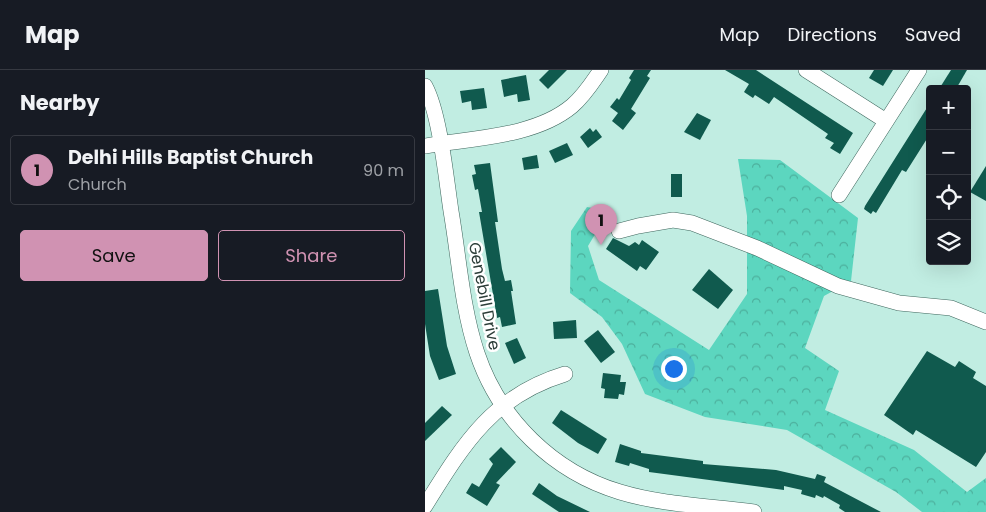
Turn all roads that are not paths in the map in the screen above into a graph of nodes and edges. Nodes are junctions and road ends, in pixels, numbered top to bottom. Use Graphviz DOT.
graph roads {
  1 [pos="601,70"];
  2 [pos="806,70"];
  3 [pos="919,70"];
  4 [pos="425,86"];
  5 [pos="886,121"];
  6 [pos="433,145"];
  7 [pos="839,195"];
  8 [pos="619,232"];
  9 [pos="986,322"];
  10 [pos="565,374"];
  11 [pos="503,406"];
  12 [pos="425,506"];
  13 [pos="754,512"];
  1 -- 6 [label="street"];
  2 -- 5 [label="street"];
  3 -- 5 [label="street"];
  4 -- 6 [label="street, Genebill Drive"];
  5 -- 7 [label="street"];
  6 -- 11 [label="street, Genebill Drive"];
  8 -- 9 [label="street"];
  10 -- 11 [label="street"];
  11 -- 12 [label="street"];
  11 -- 13 [label="street, Genebill Drive"];
}
